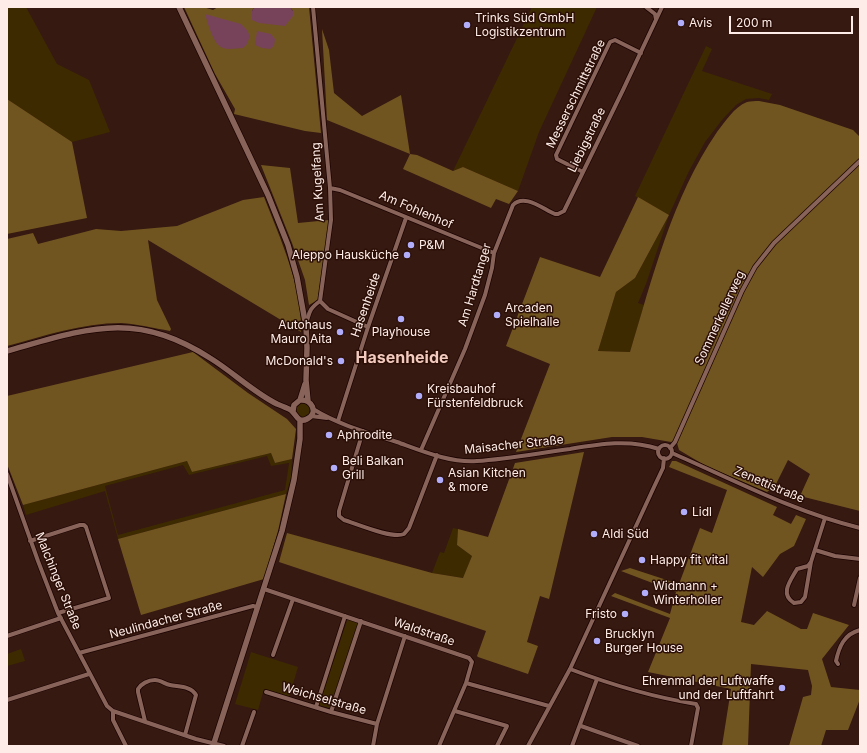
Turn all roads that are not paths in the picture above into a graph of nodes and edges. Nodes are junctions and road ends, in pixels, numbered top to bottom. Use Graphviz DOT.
graph roads {
  1 [pos="179,7"];
  2 [pos="312,7"];
  3 [pos="646,7"];
  4 [pos="662,7"];
  5 [pos="656,20"];
  6 [pos="641,53"];
  7 [pos="860,161"];
  8 [pos="583,172"];
  9 [pos="330,188"];
  10 [pos="510,213"];
  11 [pos="406,218"];
  12 [pos="494,253"];
  13 [pos="320,301"];
  14 [pos="306,327"];
  15 [pos="368,327"];
  16 [pos="7,351"];
  17 [pos="306,380"];
  18 [pos="300,400"];
  19 [pos="308,401"];
  20 [pos="276,403"];
  21 [pos="295,404"];
  22 [pos="313,409"];
  23 [pos="293,411"];
  24 [pos="311,416"];
  25 [pos="329,418"];
  26 [pos="303,420"];
  27 [pos="338,421"];
  28 [pos="363,431"];
  29 [pos="670,448"];
  30 [pos="659,449"];
  31 [pos="421,450"];
  32 [pos="672,453"];
  33 [pos="437,455"];
  34 [pos="664,458"];
  35 [pos="7,474"];
  36 [pos="825,518"];
  37 [pos="860,528"];
  38 [pos="30,541"];
  39 [pos="815,550"];
  40 [pos="860,559"];
  41 [pos="811,562"];
  42 [pos="860,578"];
  43 [pos="264,589"];
  44 [pos="293,599"];
  45 [pos="854,605"];
  46 [pos="258,607"];
  47 [pos="58,613"];
  48 [pos="345,616"];
  49 [pos="61,618"];
  50 [pos="361,621"];
  51 [pos="860,630"];
  52 [pos="7,636"];
  53 [pos="405,636"];
  54 [pos="79,653"];
  55 [pos="273,655"];
  56 [pos="838,664"];
  57 [pos="570,669"];
  58 [pos="89,674"];
  59 [pos="597,679"];
  60 [pos="466,683"];
  61 [pos="266,692"];
  62 [pos="7,700"];
  63 [pos="549,706"];
  64 [pos="316,708"];
  65 [pos="112,711"];
  66 [pos="254,712"];
  67 [pos="331,712"];
  68 [pos="455,712"];
  69 [pos="145,721"];
  70 [pos="377,724"];
  71 [pos="581,726"];
  72 [pos="185,735"];
  73 [pos="213,745"];
  74 [pos="126,746"];
  75 [pos="224,746"];
  76 [pos="242,746"];
  77 [pos="373,746"];
  78 [pos="439,746"];
  79 [pos="497,746"];
  80 [pos="528,746"];
  81 [pos="572,746"];
  82 [pos="638,746"];
  83 [pos="690,746"];
  1 -- 14 [label="main road"];
  2 -- 9 [label="street, Am Kugelfang"];
  3 -- 5 [label="street"];
  4 -- 5 [label="street, Liebigstraße"];
  5 -- 6 [label="street, Liebigstraße"];
  6 -- 8 [label="street, Liebigstraße"];
  6 -- 8 [label="street, Messerschmittstraße"];
  7 -- 29 [label="street, Sommerkellerweg"];
  8 -- 10 [label="street, Liebigstraße"];
  9 -- 11 [label="street, Am Fohlenhof"];
  9 -- 13 [label="street, Am Kugelfang"];
  10 -- 12 [label="street, Am Hardtanger"];
  11 -- 12 [label="street, Am Fohlenhof"];
  11 -- 15 [label="street, Hasenheide"];
  12 -- 31 [label="street, Am Hardtanger"];
  13 -- 14 [label="street"];
  13 -- 15 [label="street"];
  14 -- 17 [label="main road"];
  15 -- 27 [label="street, Hasenheide"];
  16 -- 20 [label="main road"];
  17 -- 18 [label="main road"];
  17 -- 19 [label="main road"];
  18 -- 19 [label="main road"];
  18 -- 21 [label="main road"];
  19 -- 22 [label="main road"];
  20 -- 21 [label="main road"];
  20 -- 23 [label="main road"];
  21 -- 23 [label="main road"];
  22 -- 24 [label="main road"];
  22 -- 25 [label="street, Maisacher Straße"];
  23 -- 26 [label="main road"];
  24 -- 25 [label="street, Maisacher Straße"];
  24 -- 26 [label="main road"];
  25 -- 27 [label="street, Maisacher Straße"];
  26 -- 43 [label="main road"];
  27 -- 28 [label="street, Maisacher Straße"];
  28 -- 31 [label="street, Maisacher Straße"];
  28 -- 33 [label="street"];
  29 -- 30 [label="street"];
  29 -- 32 [label="street"];
  30 -- 33 [label="street, Maisacher Straße"];
  30 -- 34 [label="street"];
  31 -- 33 [label="street, Maisacher Straße"];
  32 -- 34 [label="street"];
  32 -- 36 [label="street, Zenettistraße"];
  34 -- 57 [label="street"];
  35 -- 38 [label="street, Malchinger Straße"];
  36 -- 37 [label="street, Zenettistraße"];
  36 -- 39 [label="street"];
  38 -- 47 [label="street, Malchinger Straße"];
  38 -- 47 [label="street"];
  39 -- 40 [label="street"];
  39 -- 41 [label="street"];
  41 -- 41 [label="street"];
  42 -- 45 [label="street"];
  43 -- 44 [label="street, Waldstraße"];
  43 -- 46 [label="main road"];
  44 -- 48 [label="street, Waldstraße"];
  44 -- 55 [label="street"];
  46 -- 54 [label="street, Neulindacher Straße"];
  46 -- 73 [label="main road"];
  47 -- 49 [label="street, Malchinger Straße"];
  48 -- 50 [label="street, Waldstraße"];
  48 -- 64 [label="street"];
  49 -- 52 [label="street"];
  49 -- 54 [label="street, Malchinger Straße"];
  50 -- 53 [label="street, Waldstraße"];
  50 -- 67 [label="street"];
  51 -- 56 [label="street"];
  53 -- 60 [label="street, Waldstraße"];
  53 -- 70 [label="street"];
  54 -- 58 [label="street, Malchinger Straße"];
  57 -- 59 [label="street"];
  57 -- 63 [label="street"];
  58 -- 62 [label="street"];
  58 -- 65 [label="street, Malchinger Straße"];
  59 -- 71 [label="street"];
  59 -- 83 [label="street"];
  60 -- 63 [label="street"];
  60 -- 68 [label="street"];
  61 -- 64 [label="street, Weichselstraße"];
  63 -- 80 [label="street"];
  64 -- 67 [label="street, Weichselstraße"];
  65 -- 69 [label="street"];
  65 -- 74 [label="street, Malchinger Straße"];
  66 -- 76 [label="street"];
  67 -- 70 [label="street, Weichselstraße"];
  68 -- 78 [label="street"];
  68 -- 79 [label="street"];
  69 -- 72 [label="street"];
  69 -- 72 [label="street"];
  70 -- 77 [label="street"];
  71 -- 81 [label="street"];
  71 -- 82 [label="street"];
  72 -- 73 [label="street"];
  73 -- 75 [label="street"];
}
